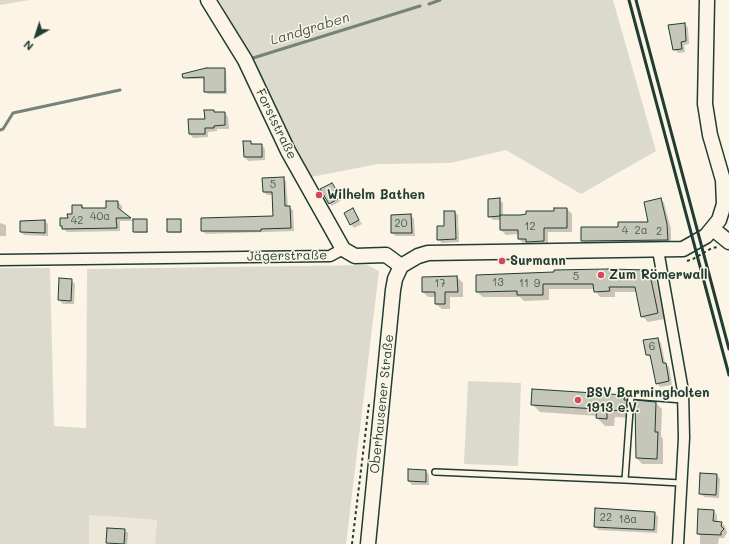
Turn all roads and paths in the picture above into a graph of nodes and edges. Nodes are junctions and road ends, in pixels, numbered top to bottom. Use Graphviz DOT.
graph roads {
  1 [pos="208,0"];
  2 [pos="707,0"];
  3 [pos="713,229"];
  4 [pos="729,242"];
  5 [pos="342,249"];
  6 [pos="658,250"];
  7 [pos="0,260"];
  8 [pos="401,266"];
  9 [pos="683,400"];
  10 [pos="435,472"];
  11 [pos="625,480"];
  12 [pos="681,483"];
  13 [pos="368,544"];
  14 [pos="678,544"];
  1 -- 5 [label="main road, Forststraße"];
  2 -- 3 [label="main road"];
  3 -- 4 [label="main road"];
  3 -- 6 [label="main road"];
  5 -- 7 [label="street, Jägerstraße"];
  5 -- 8 [label="main road, Jägerstraße"];
  6 -- 8 [label="main road"];
  6 -- 9 [label="street"];
  8 -- 13 [label="main road, Oberhausener Straße"];
  9 -- 11 [label="lane"];
  9 -- 12 [label="street"];
  10 -- 11 [label="lane"];
  11 -- 12 [label="lane"];
  12 -- 14 [label="street"];
}
